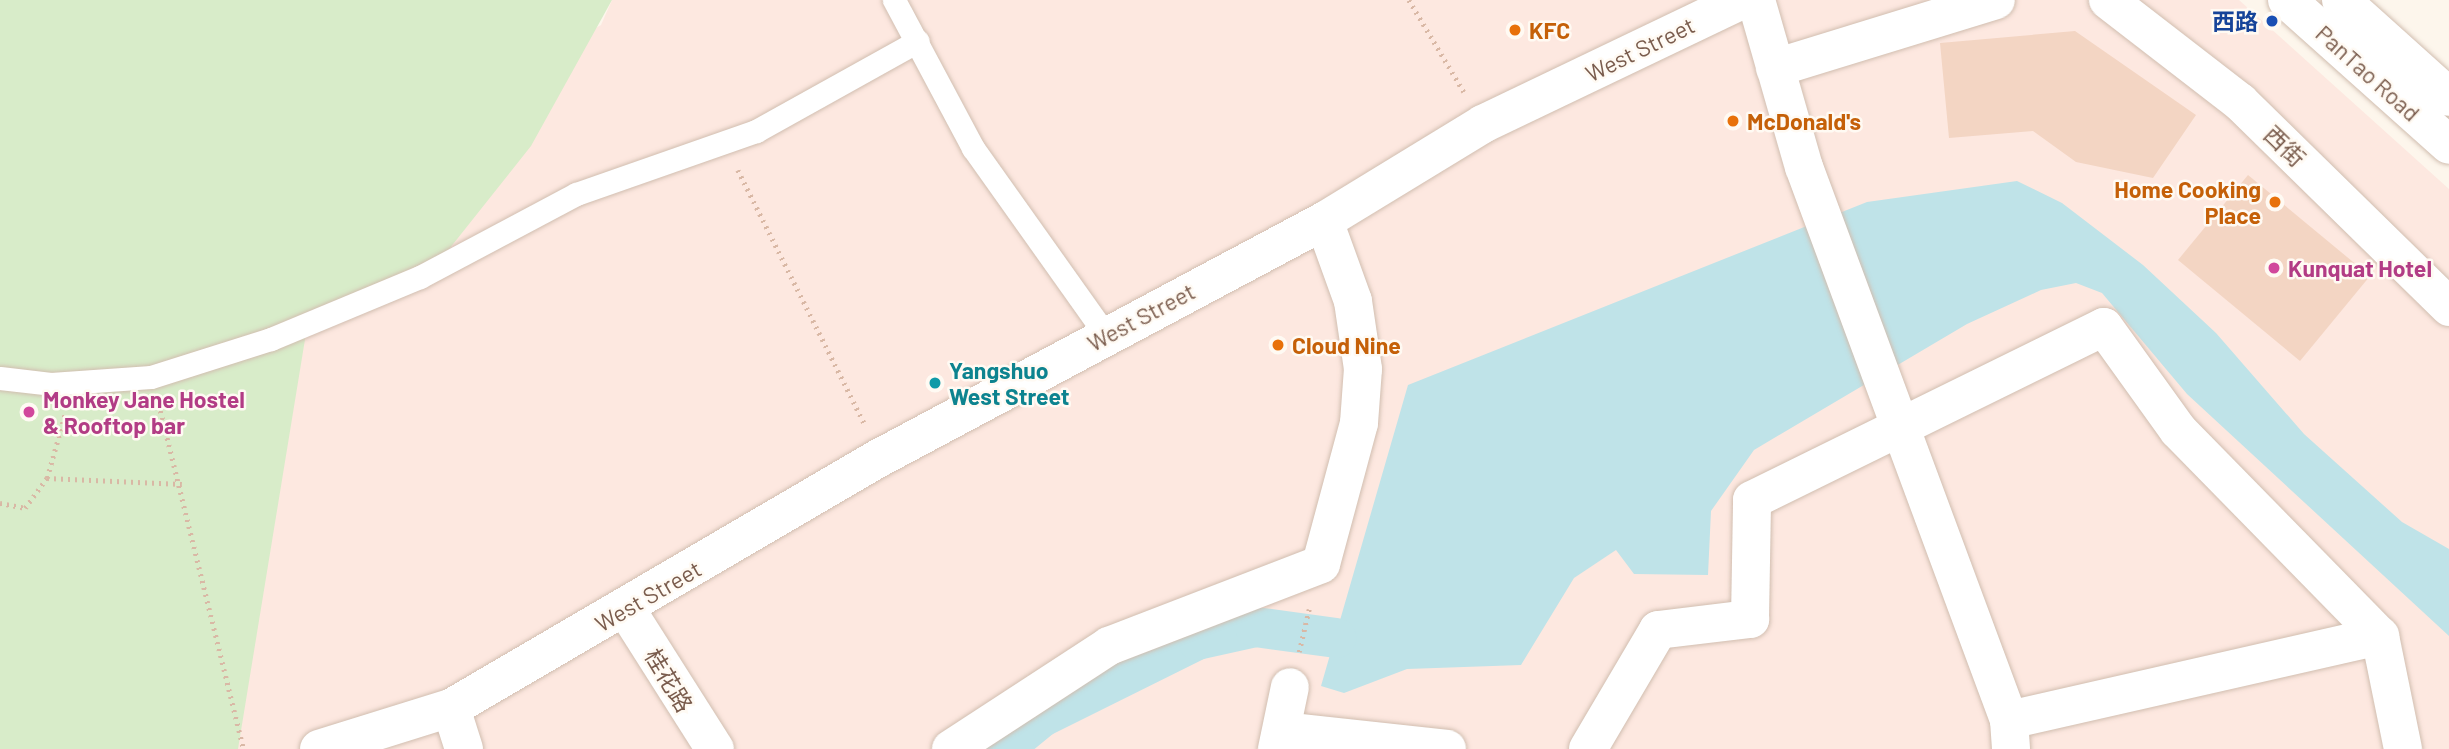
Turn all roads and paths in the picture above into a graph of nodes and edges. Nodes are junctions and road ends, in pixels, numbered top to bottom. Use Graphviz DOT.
graph roads {
  1 [pos="894,0"];
  2 [pos="1409,0"];
  3 [pos="1742,0"];
  4 [pos="1756,0"];
  5 [pos="1996,0"];
  6 [pos="2108,0"];
  7 [pos="2287,0"];
  8 [pos="2341,0"];
  9 [pos="918,41"];
  10 [pos="1775,68"];
  11 [pos="2449,97"];
  12 [pos="1483,124"];
  13 [pos="724,142"];
  14 [pos="2449,145"];
  15 [pos="1324,221"];
  16 [pos="2449,307"];
  17 [pos="1105,335"];
  18 [pos="151,377"];
  19 [pos="0,378"];
  20 [pos="75,383"];
  21 [pos="1893,414"];
  22 [pos="881,457"];
  23 [pos="47,478"];
  24 [pos="182,484"];
  25 [pos="0,503"];
  26 [pos="626,609"];
  27 [pos="2380,636"];
  28 [pos="1290,687"];
  29 [pos="451,708"];
  30 [pos="2010,735"];
  31 [pos="1279,740"];
  32 [pos="244,749"];
  33 [pos="319,749"];
  34 [pos="464,749"];
  35 [pos="715,749"];
  36 [pos="951,749"];
  37 [pos="1447,749"];
  38 [pos="1588,749"];
  39 [pos="2403,749"];
  1 -- 9 [label="lane"];
  2 -- 12 [label="path"];
  3 -- 12 [label="street, West Street"];
  4 -- 10 [label="street"];
  5 -- 10 [label="street"];
  6 -- 16 [label="street, 西街"];
  7 -- 14 [label="street, PanTao Road"];
  8 -- 11 [label="street, PanTao Road"];
  9 -- 13 [label="lane"];
  9 -- 17 [label="lane"];
  10 -- 21 [label="street"];
  12 -- 15 [label="street, West Street"];
  13 -- 18 [label="lane"];
  13 -- 22 [label="path"];
  15 -- 17 [label="street, West Street"];
  15 -- 36 [label="street"];
  17 -- 22 [label="street, West Street"];
  18 -- 20 [label="lane"];
  18 -- 24 [label="path"];
  19 -- 20 [label="lane"];
  20 -- 23 [label="path"];
  21 -- 27 [label="street"];
  21 -- 30 [label="street"];
  21 -- 38 [label="street"];
  22 -- 26 [label="street, West Street"];
  23 -- 24 [label="path"];
  23 -- 25 [label="path"];
  24 -- 32 [label="path"];
  26 -- 29 [label="street, West Street"];
  26 -- 35 [label="street, 桂花路"];
  27 -- 30 [label="street"];
  27 -- 39 [label="street"];
  28 -- 31 [label="street"];
  29 -- 33 [label="street, West Street"];
  29 -- 34 [label="street"];
  31 -- 37 [label="street"];
}
